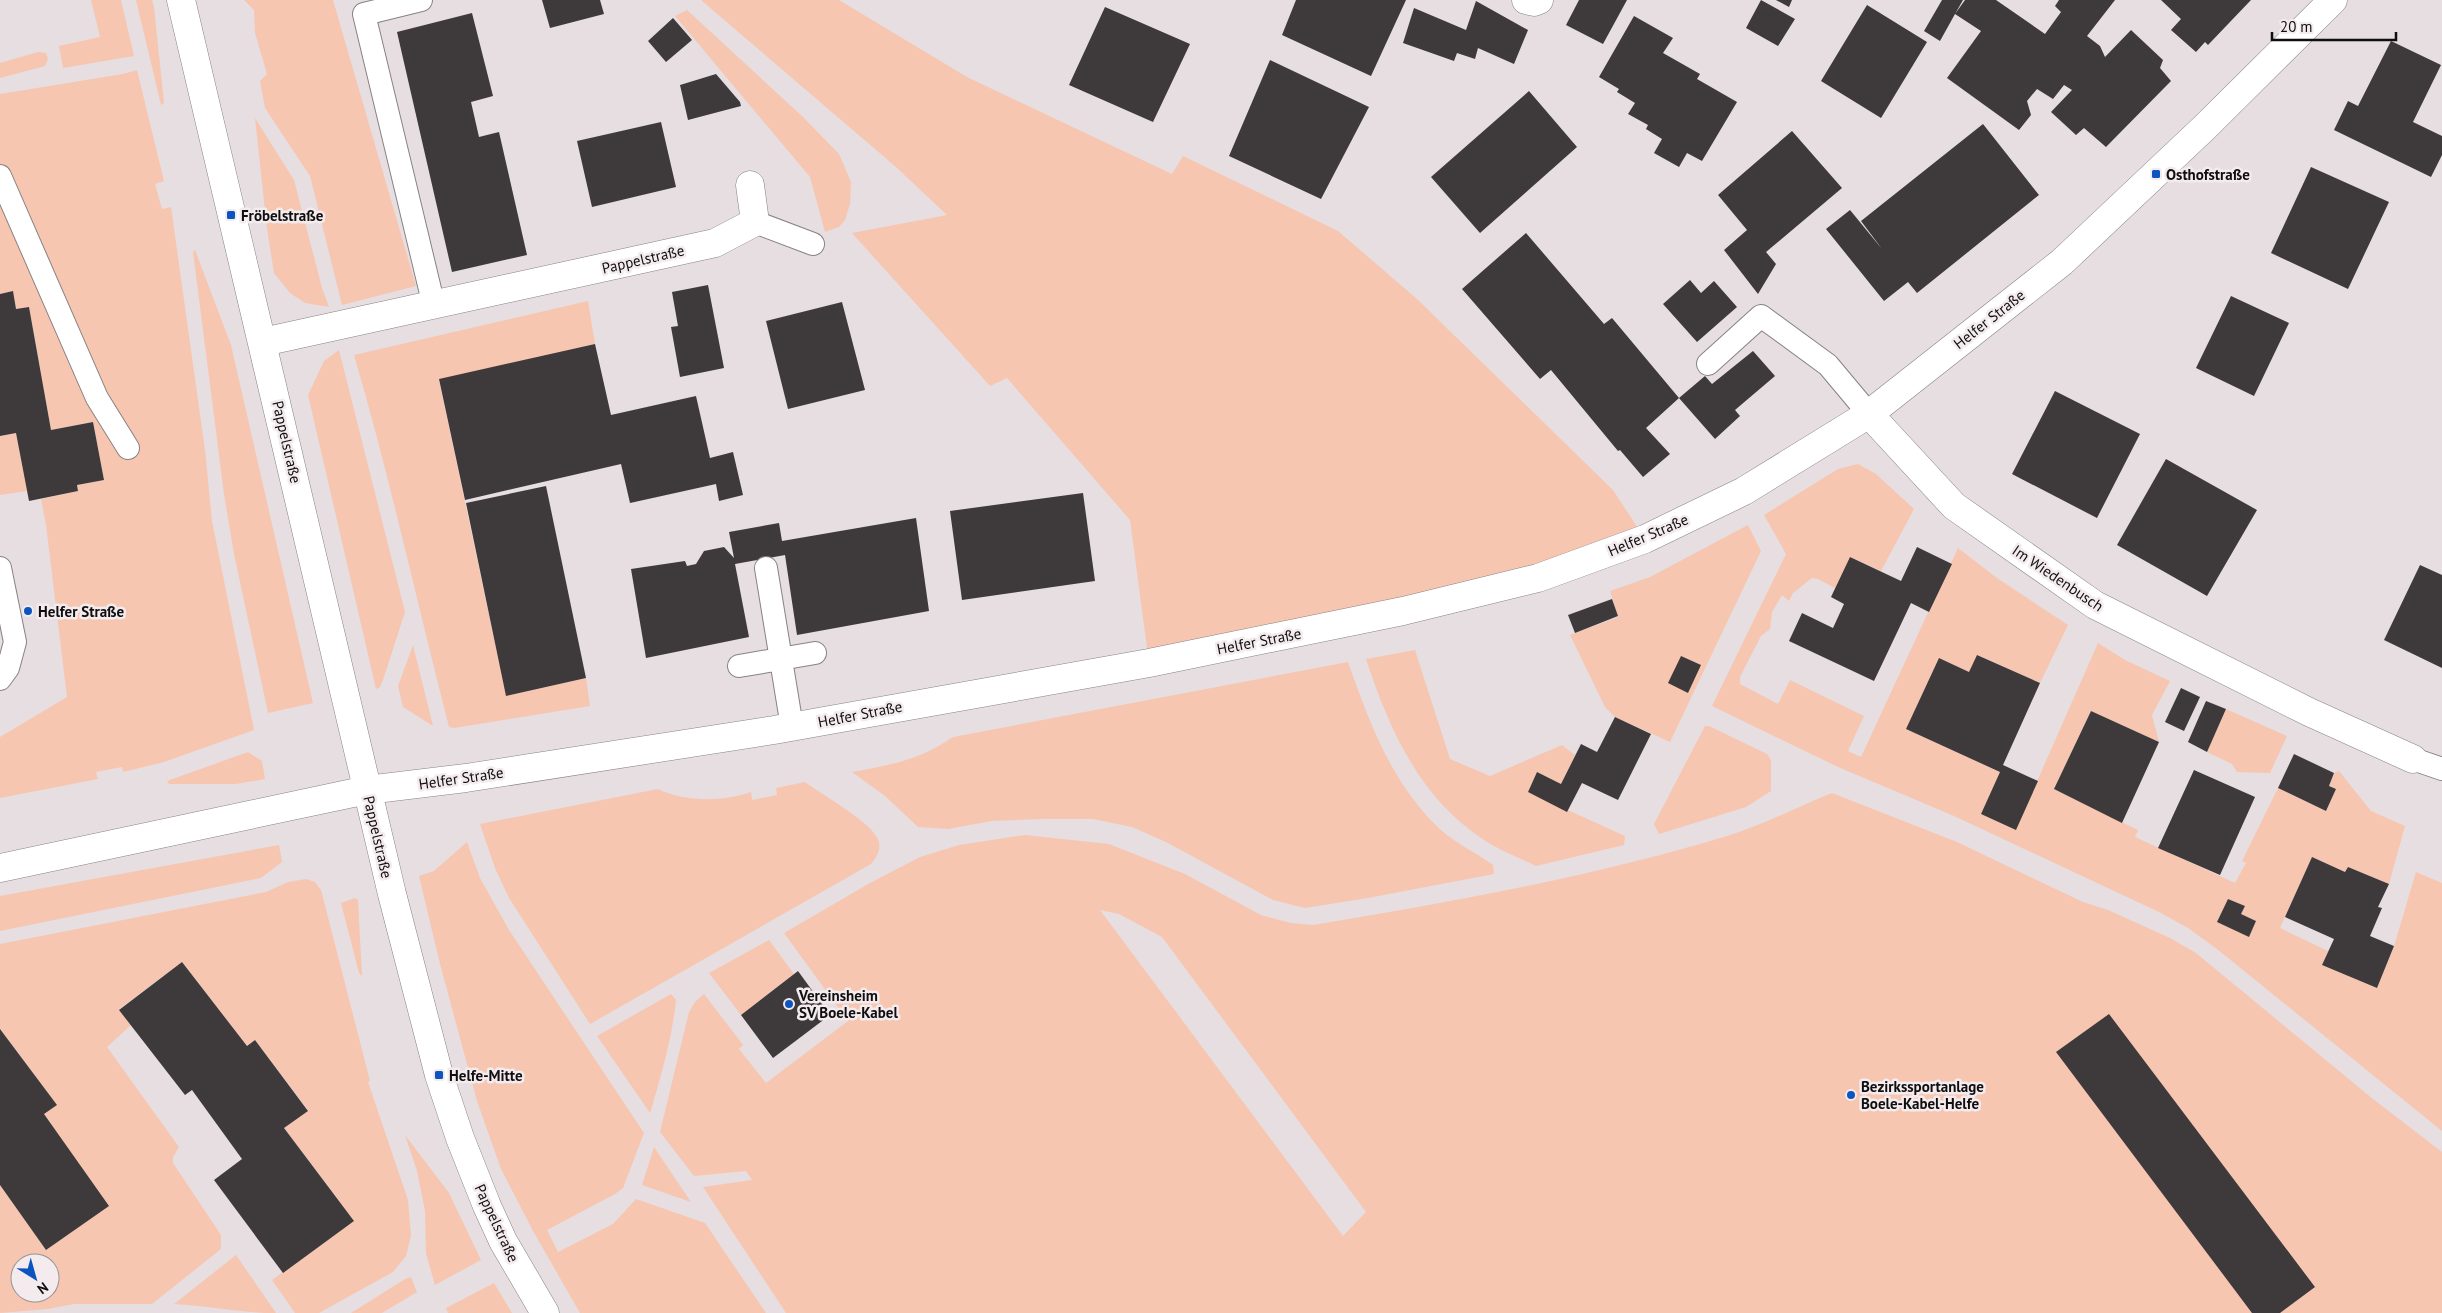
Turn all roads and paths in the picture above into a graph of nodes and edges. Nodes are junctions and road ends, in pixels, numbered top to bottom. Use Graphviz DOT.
graph roads {
  1 [pos="181,0"];
  2 [pos="421,0"];
  3 [pos="1526,0"];
  4 [pos="1538,0"];
  5 [pos="2333,0"];
  6 [pos="0,176"];
  7 [pos="750,185"];
  8 [pos="754,222"];
  9 [pos="813,244"];
  10 [pos="434,306"];
  11 [pos="263,342"];
  12 [pos="1708,364"];
  13 [pos="1869,414"];
  14 [pos="128,448"];
  15 [pos="0,568"];
  16 [pos="766,568"];
  17 [pos="815,653"];
  18 [pos="781,659"];
  19 [pos="739,666"];
  20 [pos="0,679"];
  21 [pos="792,727"];
  22 [pos="2413,759"];
  23 [pos="2442,769"];
  24 [pos="367,790"];
  25 [pos="0,868"];
  26 [pos="545,1313"];
  1 -- 11 [label="street, Pappelstraße"];
  2 -- 10 [label="lane"];
  3 -- 4 [label="street"];
  5 -- 13 [label="street, Helfer Straße"];
  6 -- 14 [label="lane"];
  7 -- 8 [label="street"];
  8 -- 9 [label="lane"];
  8 -- 10 [label="street, Pappelstraße"];
  10 -- 11 [label="street, Pappelstraße"];
  11 -- 24 [label="street, Pappelstraße"];
  12 -- 13 [label="lane, Im Wiedenbusch"];
  13 -- 21 [label="street, Helfer Straße"];
  13 -- 22 [label="street, Im Wiedenbusch"];
  15 -- 20 [label="lane"];
  16 -- 18 [label="lane"];
  17 -- 18 [label="lane"];
  18 -- 19 [label="lane"];
  18 -- 21 [label="lane"];
  21 -- 24 [label="street, Helfer Straße"];
  22 -- 23 [label="lane"];
  24 -- 25 [label="street, Helfer Straße"];
  24 -- 26 [label="street, Pappelstraße"];
}
